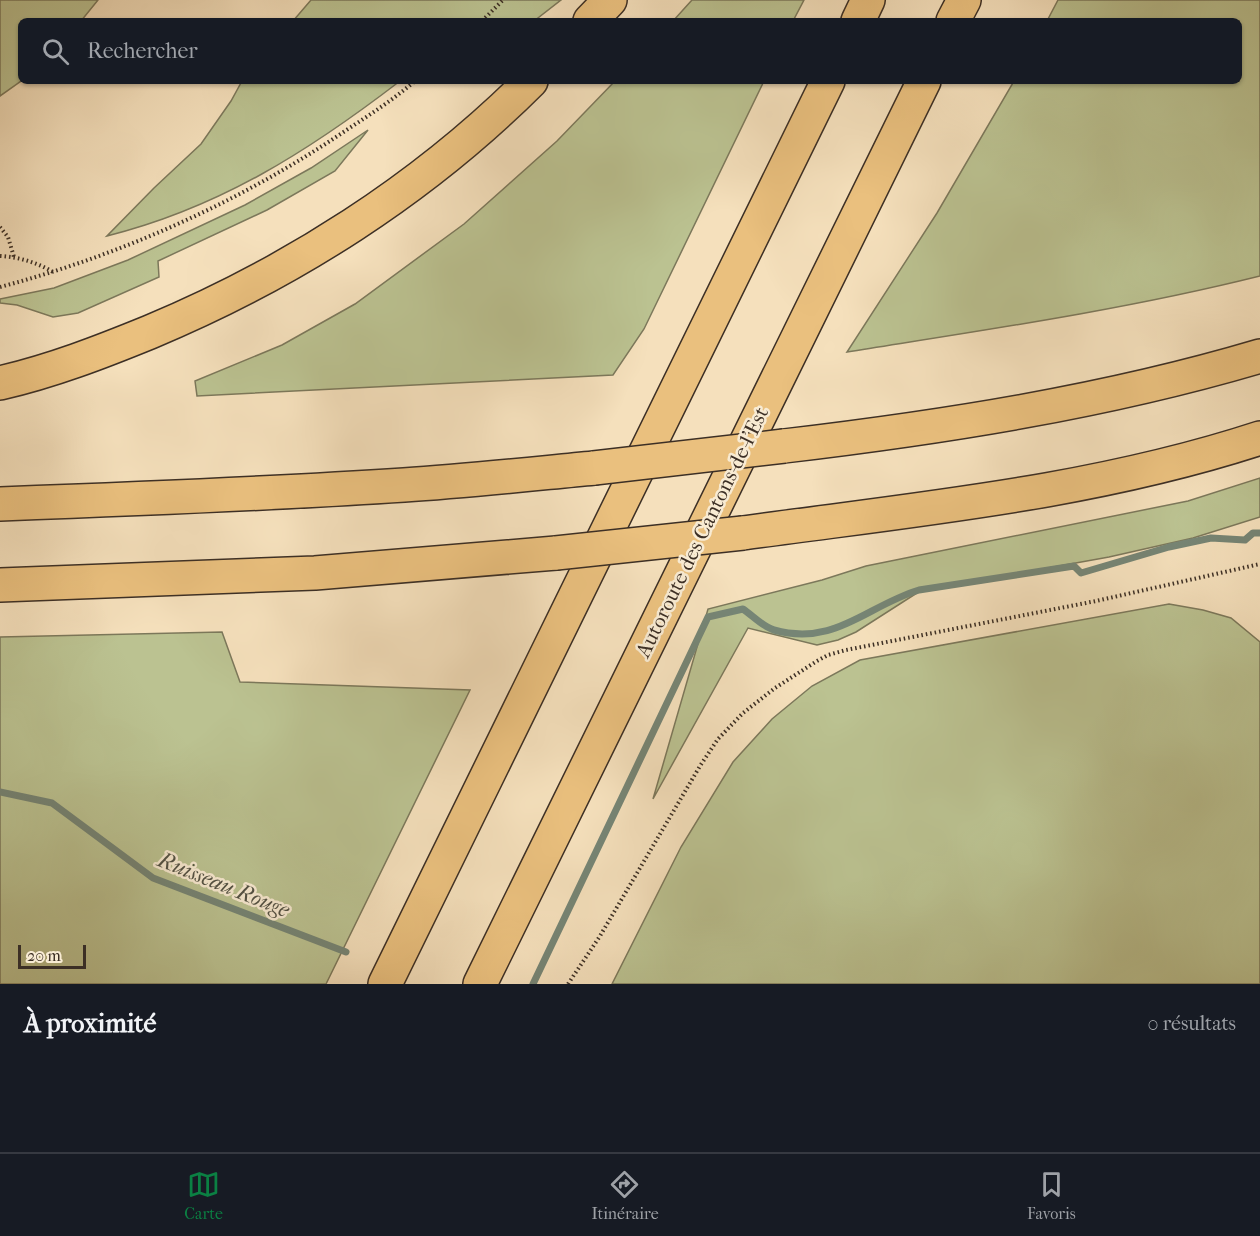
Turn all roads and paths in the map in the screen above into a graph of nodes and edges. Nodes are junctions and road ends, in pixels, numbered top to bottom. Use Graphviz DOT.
graph roads {
  1 [pos="503,0"];
  2 [pos="610,0"];
  3 [pos="868,0"];
  4 [pos="964,0"];
  5 [pos="485,18"];
  6 [pos="593,18"];
  7 [pos="859,18"];
  8 [pos="955,18"];
  9 [pos="411,84"];
  10 [pos="528,84"];
  11 [pos="827,84"];
  12 [pos="923,84"];
  13 [pos="0,227"];
  14 [pos="0,256"];
  15 [pos="14,257"];
  16 [pos="55,273"];
  17 [pos="0,287"];
  18 [pos="1260,356"];
  19 [pos="0,383"];
  20 [pos="1260,438"];
  21 [pos="0,504"];
  22 [pos="1260,564"];
  23 [pos="0,585"];
  24 [pos="385,984"];
  25 [pos="480,984"];
  26 [pos="568,984"];
  1 -- 5 [label="path"];
  2 -- 6 [label="highway"];
  3 -- 7 [label="highway"];
  4 -- 8 [label="highway"];
  9 -- 16 [label="path"];
  10 -- 19 [label="highway"];
  11 -- 24 [label="highway"];
  12 -- 25 [label="highway, Autoroute des Cantons-de-l'Est"];
  13 -- 15 [label="path"];
  14 -- 15 [label="path"];
  15 -- 16 [label="path"];
  16 -- 17 [label="path"];
  18 -- 21 [label="highway, bridge"];
  20 -- 23 [label="highway, bridge"];
  22 -- 26 [label="path"];
}
